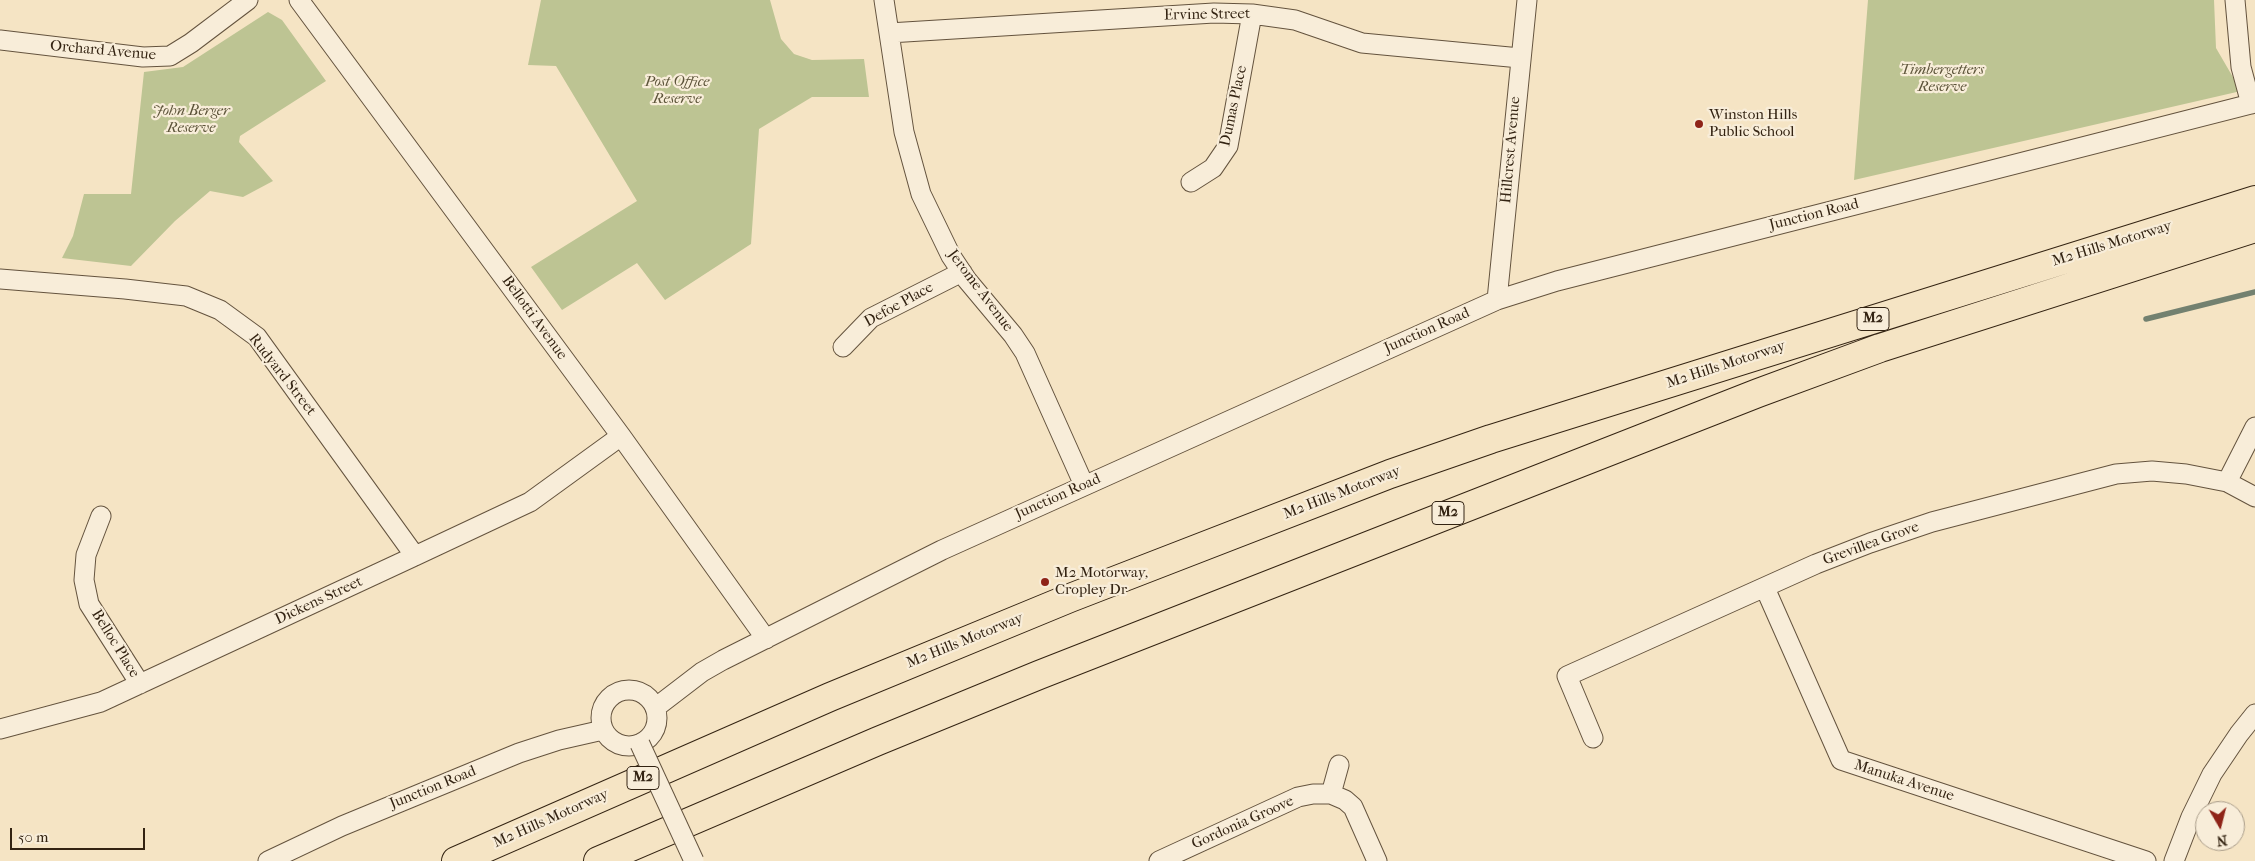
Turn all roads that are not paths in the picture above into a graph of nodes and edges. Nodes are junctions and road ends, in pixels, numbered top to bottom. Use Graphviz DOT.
graph roads {
  1 [pos="248,0"];
  2 [pos="299,0"];
  3 [pos="884,0"];
  4 [pos="1526,0"];
  5 [pos="2235,0"];
  6 [pos="1252,14"];
  7 [pos="889,33"];
  8 [pos="0,40"];
  9 [pos="1520,58"];
  10 [pos="2253,103"];
  11 [pos="1191,182"];
  12 [pos="2255,200"];
  13 [pos="2255,228"];
  14 [pos="962,272"];
  15 [pos="0,279"];
  16 [pos="1497,300"];
  17 [pos="843,347"];
  18 [pos="2255,427"];
  19 [pos="621,436"];
  20 [pos="2227,482"];
  21 [pos="1084,485"];
  22 [pos="2255,497"];
  23 [pos="101,516"];
  24 [pos="416,556"];
  25 [pos="1765,588"];
  26 [pos="766,638"];
  27 [pos="140,684"];
  28 [pos="656,708"];
  29 [pos="2255,714"];
  30 [pos="0,729"];
  31 [pos="603,730"];
  32 [pos="1593,738"];
  33 [pos="640,744"];
  34 [pos="1339,765"];
  35 [pos="1330,794"];
  36 [pos="268,861"];
  37 [pos="456,861"];
  38 [pos="598,861"];
  39 [pos="694,861"];
  40 [pos="1159,861"];
  41 [pos="1377,861"];
  42 [pos="2146,861"];
  43 [pos="2174,861"];
  1 -- 8 [label="street, Orchard Avenue"];
  2 -- 19 [label="street, Bellotti Avenue"];
  3 -- 7 [label="street, Jerome Avenue"];
  4 -- 9 [label="street, Hillcrest Avenue"];
  5 -- 10 [label="street"];
  6 -- 7 [label="street, Ervine Street"];
  6 -- 9 [label="street, Ervine Street"];
  6 -- 11 [label="street, Dumas Place"];
  7 -- 14 [label="street, Jerome Avenue"];
  9 -- 16 [label="street, Hillcrest Avenue"];
  10 -- 16 [label="street, Junction Road"];
  12 -- 37 [label="highway, M2 Hills Motorway / M2"];
  13 -- 38 [label="highway, M2 Hills Motorway / M2"];
  14 -- 17 [label="street, Defoe Place"];
  14 -- 21 [label="street, Jerome Avenue"];
  15 -- 24 [label="street, Rudyard Street"];
  16 -- 21 [label="street, Junction Road"];
  18 -- 20 [label="street"];
  19 -- 24 [label="street, Dickens Street"];
  19 -- 26 [label="street, Bellotti Avenue"];
  20 -- 22 [label="street, Grevillea Grove"];
  20 -- 25 [label="street, Grevillea Grove"];
  21 -- 26 [label="street, Junction Road"];
  23 -- 27 [label="street, Belloc Place"];
  24 -- 27 [label="street, Dickens Street"];
  25 -- 32 [label="street, Grevillea Grove"];
  25 -- 42 [label="street, Manuka Avenue"];
  26 -- 28 [label="street, Junction Road"];
  27 -- 30 [label="street, Dickens Street"];
  28 -- 31 [label="street"];
  28 -- 33 [label="street"];
  29 -- 43 [label="street"];
  31 -- 33 [label="street"];
  31 -- 36 [label="street, Junction Road"];
  33 -- 39 [label="street, bridge"];
  34 -- 35 [label="street"];
  35 -- 40 [label="street, Gordonia Groove"];
  35 -- 41 [label="street"];
}
